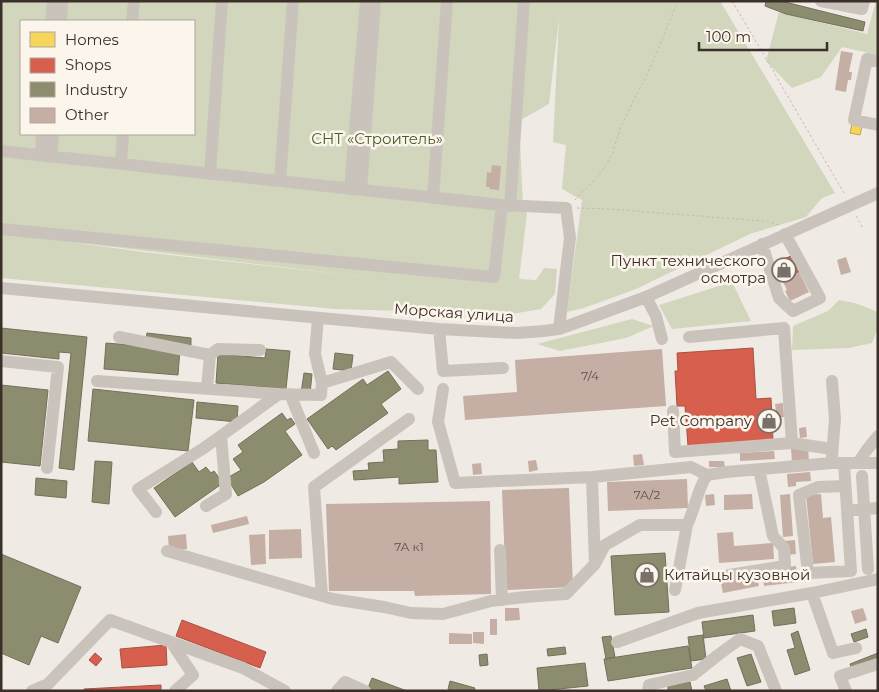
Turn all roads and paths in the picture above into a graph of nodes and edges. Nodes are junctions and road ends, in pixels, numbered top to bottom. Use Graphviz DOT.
graph roads {
  1 [pos="53,1"];
  2 [pos="62,1"];
  3 [pos="134,1"];
  4 [pos="214,1"];
  5 [pos="222,1"];
  6 [pos="293,1"];
  7 [pos="366,1"];
  8 [pos="375,1"];
  9 [pos="447,1"];
  10 [pos="524,1"];
  11 [pos="678,1"];
  12 [pos="732,1"];
  13 [pos="821,1"];
  14 [pos="864,1"];
  15 [pos="51,20"];
  16 [pos="61,20"];
  17 [pos="132,20"];
  18 [pos="878,61"];
  19 [pos="878,125"];
  20 [pos="42,135"];
  21 [pos="53,135"];
  22 [pos="123,135"];
  23 [pos="1,151"];
  24 [pos="46,155"];
  25 [pos="121,164"];
  26 [pos="206,173"];
  27 [pos="280,181"];
  28 [pos="356,190"];
  29 [pos="878,192"];
  30 [pos="433,198"];
  31 [pos="850,204"];
  32 [pos="506,206"];
  33 [pos="566,208"];
  34 [pos="863,228"];
  35 [pos="1,229"];
  36 [pos="783,229"];
  37 [pos="762,244"];
  38 [pos="1,288"];
  39 [pos="646,297"];
  40 [pos="318,318"];
  41 [pos="439,329"];
  42 [pos="559,329"];
  43 [pos="119,337"];
  44 [pos="688,337"];
  45 [pos="662,339"];
  46 [pos="260,350"];
  47 [pos="210,355"];
  48 [pos="1,361"];
  49 [pos="503,368"];
  50 [pos="97,381"];
  51 [pos="832,381"];
  52 [pos="322,383"];
  53 [pos="207,388"];
  54 [pos="418,389"];
  55 [pos="443,389"];
  56 [pos="285,394"];
  57 [pos="673,411"];
  58 [pos="409,419"];
  59 [pos="221,436"];
  60 [pos="878,436"];
  61 [pos="792,443"];
  62 [pos="832,449"];
  63 [pos="314,453"];
  64 [pos="838,463"];
  65 [pos="858,463"];
  66 [pos="878,463"];
  67 [pos="48,468"];
  68 [pos="759,469"];
  69 [pos="707,475"];
  70 [pos="862,476"];
  71 [pos="592,477"];
  72 [pos="845,486"];
  73 [pos="206,506"];
  74 [pos="878,508"];
  75 [pos="864,510"];
  76 [pos="847,511"];
  77 [pos="156,512"];
  78 [pos="687,525"];
  79 [pos="500,550"];
  80 [pos="167,551"];
  81 [pos="595,564"];
  82 [pos="868,570"];
  83 [pos="729,575"];
  84 [pos="878,579"];
  85 [pos="675,590"];
  86 [pos="812,593"];
  87 [pos="322,596"];
  88 [pos="502,600"];
  89 [pos="171,642"];
  90 [pos="617,642"];
  91 [pos="856,648"];
  92 [pos="878,664"];
  93 [pos="32,691"];
  94 [pos="174,691"];
  95 [pos="285,691"];
  96 [pos="337,691"];
  97 [pos="366,691"];
  98 [pos="648,691"];
  99 [pos="776,691"];
  100 [pos="846,691"];
  1 -- 15 [label="street"];
  2 -- 16 [label="street"];
  3 -- 17 [label="street"];
  4 -- 26 [label="street"];
  5 -- 26 [label="street"];
  6 -- 27 [label="street"];
  7 -- 28 [label="street"];
  8 -- 28 [label="street"];
  9 -- 30 [label="street"];
  10 -- 32 [label="street"];
  11 -- 33 [label="path"];
  12 -- 31 [label="path"];
  13 -- 14 [label="street"];
  18 -- 19 [label="street"];
  20 -- 24 [label="street"];
  21 -- 24 [label="street"];
  22 -- 25 [label="street"];
  23 -- 24 [label="street"];
  24 -- 25 [label="street"];
  25 -- 26 [label="street"];
  26 -- 27 [label="street"];
  27 -- 28 [label="street"];
  28 -- 30 [label="street"];
  29 -- 31 [label="street, Морская улица"];
  30 -- 32 [label="street"];
  31 -- 34 [label="path"];
  31 -- 36 [label="street, Морская улица"];
  32 -- 33 [label="street"];
  32 -- 35 [label="street"];
  33 -- 36 [label="path"];
  33 -- 42 [label="street"];
  36 -- 37 [label="street, Морская улица"];
  36 -- 37 [label="street"];
  37 -- 39 [label="street, Морская улица"];
  38 -- 40 [label="street, Морская улица"];
  39 -- 42 [label="street, Морская улица"];
  39 -- 45 [label="street"];
  40 -- 41 [label="street, Морская улица"];
  40 -- 52 [label="street"];
  41 -- 42 [label="street, Морская улица"];
  41 -- 49 [label="street"];
  43 -- 47 [label="street"];
  44 -- 61 [label="street"];
  46 -- 47 [label="street"];
  47 -- 53 [label="street"];
  48 -- 67 [label="street"];
  50 -- 53 [label="street"];
  51 -- 62 [label="street"];
  52 -- 54 [label="street"];
  52 -- 56 [label="street"];
  53 -- 56 [label="street"];
  55 -- 71 [label="street"];
  56 -- 59 [label="street"];
  56 -- 63 [label="street"];
  57 -- 61 [label="street"];
  58 -- 87 [label="street"];
  59 -- 73 [label="street"];
  59 -- 77 [label="street"];
  60 -- 65 [label="street"];
  61 -- 62 [label="street"];
  62 -- 64 [label="street"];
  64 -- 65 [label="street"];
  64 -- 68 [label="street"];
  64 -- 72 [label="street"];
  65 -- 66 [label="street"];
  68 -- 69 [label="street"];
  68 -- 83 [label="street"];
  69 -- 71 [label="street"];
  69 -- 78 [label="street"];
  70 -- 75 [label="street"];
  71 -- 81 [label="street"];
  72 -- 76 [label="street"];
  72 -- 76 [label="street"];
  74 -- 75 [label="street"];
  75 -- 76 [label="street"];
  75 -- 82 [label="street"];
  78 -- 81 [label="street"];
  78 -- 85 [label="street"];
  79 -- 88 [label="street"];
  80 -- 87 [label="street"];
  81 -- 88 [label="street"];
  84 -- 86 [label="street"];
  86 -- 90 [label="street"];
  86 -- 91 [label="street"];
  87 -- 88 [label="street"];
  89 -- 93 [label="street"];
  89 -- 94 [label="street"];
  89 -- 95 [label="street"];
  92 -- 100 [label="street"];
  96 -- 97 [label="street"];
  98 -- 99 [label="street"];
}
